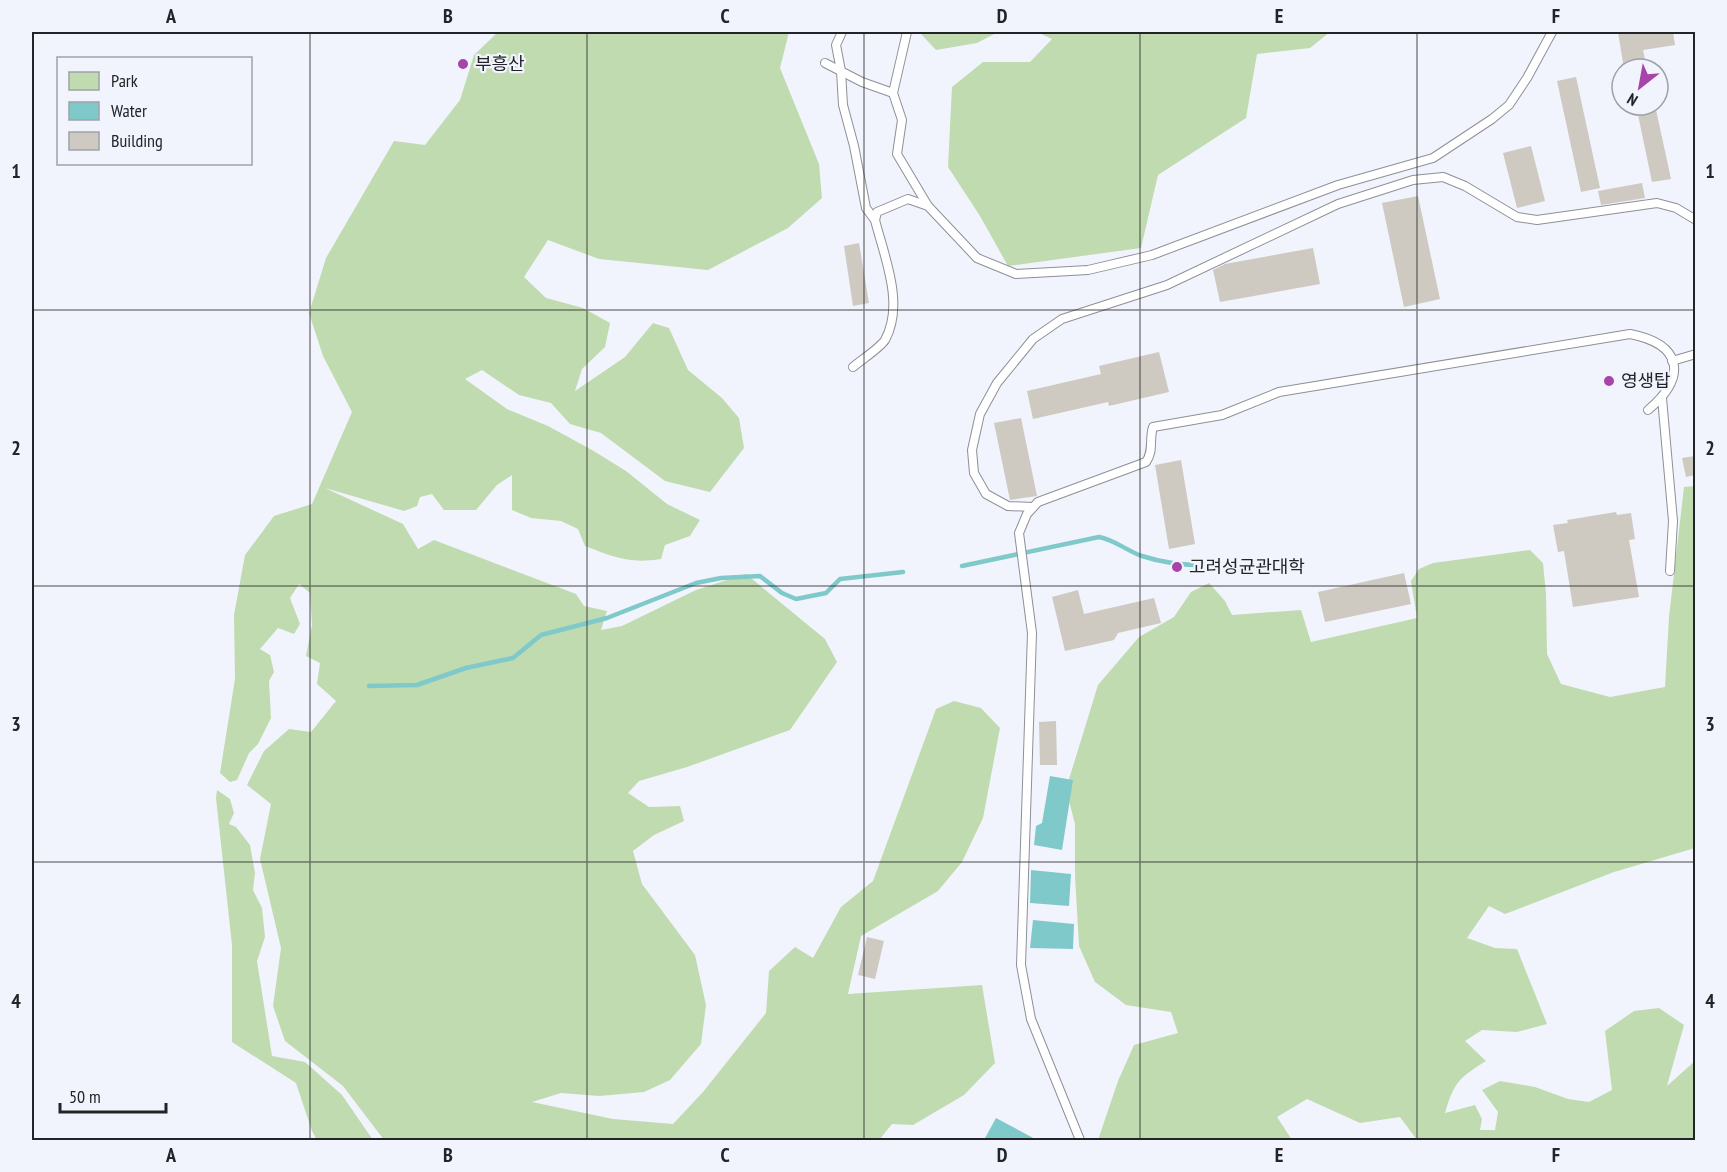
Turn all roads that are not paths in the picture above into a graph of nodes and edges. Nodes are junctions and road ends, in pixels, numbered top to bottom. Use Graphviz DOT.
graph roads {
  1 [pos="842,32"];
  2 [pos="907,32"];
  3 [pos="1552,32"];
  4 [pos="825,63"];
  5 [pos="841,71"];
  6 [pos="893,93"];
  7 [pos="928,206"];
  8 [pos="875,220"];
  9 [pos="1695,220"];
  10 [pos="1695,354"];
  11 [pos="1672,361"];
  12 [pos="853,367"];
  13 [pos="1662,398"];
  14 [pos="1648,410"];
  15 [pos="1034,507"];
  16 [pos="1670,571"];
  17 [pos="1080,1140"];
  1 -- 5 [label="lane"];
  2 -- 6 [label="lane"];
  3 -- 7 [label="lane"];
  4 -- 5 [label="lane"];
  5 -- 6 [label="lane"];
  5 -- 8 [label="lane"];
  6 -- 7 [label="lane"];
  7 -- 8 [label="lane"];
  8 -- 12 [label="lane"];
  9 -- 15 [label="lane"];
  10 -- 11 [label="lane"];
  11 -- 13 [label="lane"];
  11 -- 15 [label="lane"];
  13 -- 14 [label="lane"];
  13 -- 16 [label="lane"];
  15 -- 17 [label="lane"];
}
